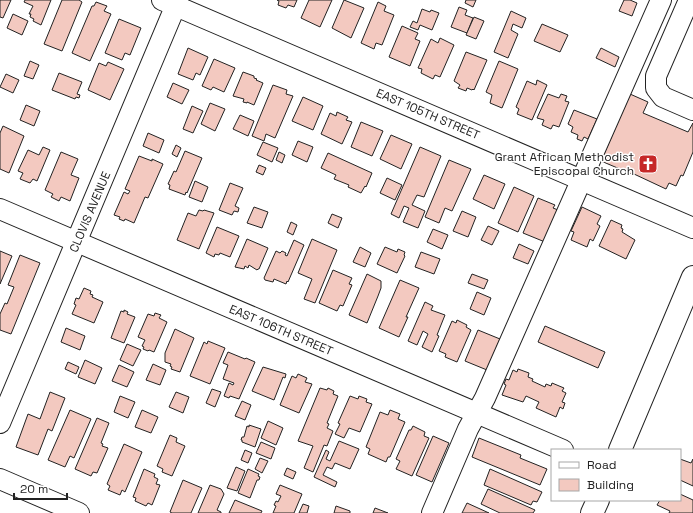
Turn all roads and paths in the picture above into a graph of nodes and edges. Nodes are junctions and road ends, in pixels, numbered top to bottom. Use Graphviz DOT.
graph roads {
  1 [pos="661,0"];
  2 [pos="690,1"];
  3 [pos="172,2"];
  4 [pos="692,107"];
  5 [pos="582,180"];
  6 [pos="0,210"];
  7 [pos="693,228"];
  8 [pos="77,242"];
  9 [pos="693,277"];
  10 [pos="477,413"];
  11 [pos="0,423"];
  12 [pos="561,449"];
  13 [pos="620,449"];
  14 [pos="0,479"];
  15 [pos="598,501"];
  16 [pos="79,513"];
  17 [pos="432,513"];
  18 [pos="592,513"];
  1 -- 5 [label="street"];
  2 -- 4 [label="street"];
  3 -- 5 [label="street, EAST 105TH STREET"];
  3 -- 8 [label="street, CLOVIS AVENUE"];
  5 -- 7 [label="street, EAST 105TH STREET"];
  5 -- 10 [label="street"];
  6 -- 8 [label="street, EAST 106TH STREET"];
  8 -- 10 [label="street, EAST 106TH STREET"];
  8 -- 11 [label="street, CLOVIS AVENUE"];
  9 -- 13 [label="main road"];
  10 -- 12 [label="street, EAST 106TH STREET"];
  10 -- 17 [label="street"];
  14 -- 16 [label="street"];
  15 -- 18 [label="main road"];
}
